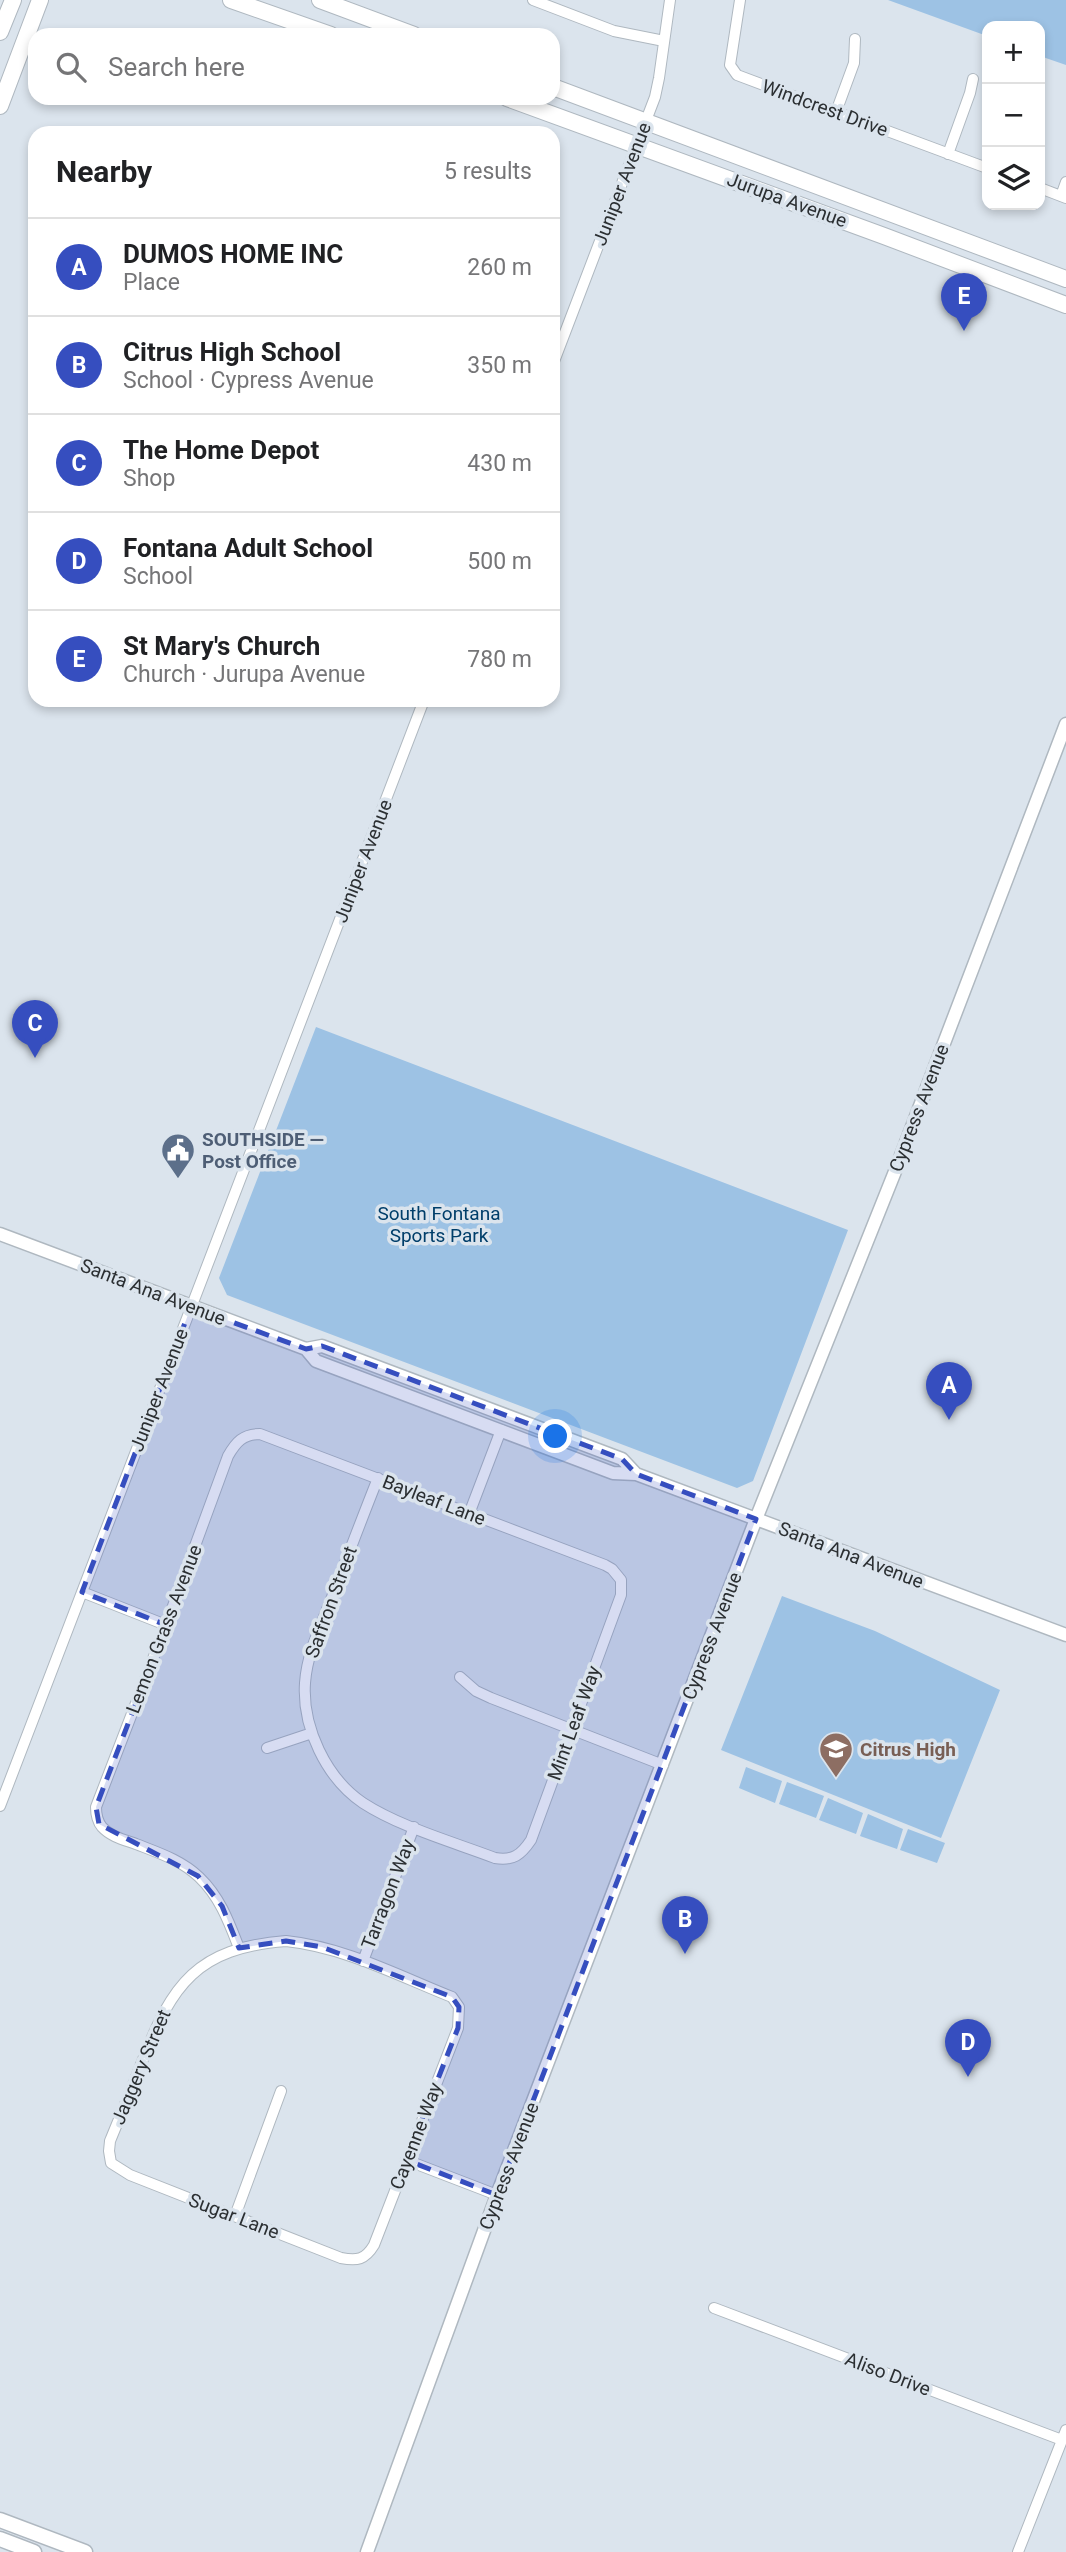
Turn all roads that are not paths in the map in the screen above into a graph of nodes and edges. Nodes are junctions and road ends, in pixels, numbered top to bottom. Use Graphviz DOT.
graph roads {
  1 [pos="13,0"];
  2 [pos="40,0"];
  3 [pos="231,0"];
  4 [pos="670,0"];
  5 [pos="740,0"];
  6 [pos="327,1"];
  7 [pos="538,1"];
  8 [pos="29,28"];
  9 [pos="311,28"];
  10 [pos="396,28"];
  11 [pos="0,32"];
  12 [pos="28,32"];
  13 [pos="855,39"];
  14 [pos="664,41"];
  15 [pos="973,79"];
  16 [pos="560,90"];
  17 [pos="526,105"];
  18 [pos="0,106"];
  19 [pos="836,112"];
  20 [pos="646,122"];
  21 [pos="637,145"];
  22 [pos="948,154"];
  23 [pos="982,166"];
  24 [pos="1066,182"];
  25 [pos="1045,190"];
  26 [pos="1063,197"];
  27 [pos="1066,279"];
  28 [pos="1066,305"];
  29 [pos="560,346"];
  30 [pos="421,707"];
  31 [pos="1066,724"];
  32 [pos="1,1238"];
  33 [pos="191,1307"];
  34 [pos="306,1349"];
  35 [pos="501,1430"];
  36 [pos="242,1438"];
  37 [pos="636,1474"];
  38 [pos="378,1478"];
  39 [pos="469,1514"];
  40 [pos="756,1519"];
  41 [pos="621,1580"];
  42 [pos="82,1592"];
  43 [pos="166,1625"];
  44 [pos="1066,1635"];
  45 [pos="460,1677"];
  46 [pos="573,1730"];
  47 [pos="312,1732"];
  48 [pos="267,1748"];
  49 [pos="663,1765"];
  50 [pos="0,1806"];
  51 [pos="414,1827"];
  52 [pos="512,1859"];
  53 [pos="240,1948"];
  54 [pos="363,1961"];
  55 [pos="459,2007"];
  56 [pos="281,2091"];
  57 [pos="406,2160"];
  58 [pos="111,2163"];
  59 [pos="497,2195"];
  60 [pos="234,2216"];
  61 [pos="361,2259"];
  62 [pos="714,2308"];
  63 [pos="1064,2435"];
  64 [pos="0,2520"];
  65 [pos="0,2539"];
  66 [pos="34,2552"];
  67 [pos="85,2552"];
  68 [pos="367,2552"];
  69 [pos="1018,2552"];
  1 -- 11 [label="main road"];
  2 -- 8 [label="main road"];
  3 -- 9 [label="main road"];
  4 -- 14 [label="street, Juniper Avenue"];
  5 -- 19 [label="street, Windcrest Drive"];
  6 -- 10 [label="main road"];
  7 -- 14 [label="street"];
  12 -- 18 [label="main road"];
  13 -- 19 [label="street"];
  14 -- 20 [label="street, Juniper Avenue"];
  15 -- 22 [label="street"];
  16 -- 20 [label="main road, Jurupa Avenue"];
  17 -- 21 [label="main road, Jurupa Avenue"];
  19 -- 22 [label="street, Windcrest Drive"];
  20 -- 21 [label="street, Juniper Avenue"];
  20 -- 27 [label="main road, Jurupa Avenue"];
  21 -- 28 [label="main road, Jurupa Avenue"];
  21 -- 29 [label="street, Juniper Avenue"];
  22 -- 23 [label="street, Windcrest Drive"];
  24 -- 26 [label="street"];
  25 -- 26 [label="street"];
  30 -- 33 [label="street, Juniper Avenue"];
  31 -- 40 [label="street, Cypress Avenue"];
  32 -- 33 [label="street, Santa Ana Avenue"];
  33 -- 34 [label="street, Santa Ana Avenue"];
  33 -- 42 [label="street, Juniper Avenue"];
  34 -- 35 [label="street, Santa Ana Avenue"];
  34 -- 37 [label="street, Santa Ana Avenue"];
  35 -- 37 [label="street, Santa Ana Avenue"];
  35 -- 39 [label="street"];
  36 -- 38 [label="street, Bayleaf Lane"];
  36 -- 43 [label="street, Lemon Grass Avenue"];
  37 -- 40 [label="street, Santa Ana Avenue"];
  38 -- 39 [label="street, Bayleaf Lane"];
  38 -- 47 [label="street, Saffron Street"];
  39 -- 41 [label="street, Bayleaf Lane"];
  40 -- 44 [label="street, Santa Ana Avenue"];
  40 -- 49 [label="street, Cypress Avenue"];
  41 -- 46 [label="street, Mint Leaf Way"];
  42 -- 43 [label="street"];
  42 -- 50 [label="street, Juniper Avenue"];
  43 -- 53 [label="street, Lemon Grass Avenue"];
  45 -- 46 [label="street"];
  46 -- 49 [label="street"];
  46 -- 52 [label="street, Mint Leaf Way"];
  47 -- 48 [label="street"];
  47 -- 51 [label="street, Saffron Street"];
  49 -- 59 [label="street, Cypress Avenue"];
  51 -- 52 [label="street, Saffron Street"];
  51 -- 54 [label="street, Tarragon Way"];
  53 -- 54 [label="street, Jaggery Street"];
  53 -- 58 [label="street, Jaggery Street"];
  54 -- 55 [label="street, Jaggery Street"];
  55 -- 57 [label="street, Cayenne Way"];
  56 -- 60 [label="street"];
  57 -- 59 [label="street"];
  57 -- 61 [label="street, Cayenne Way"];
  58 -- 60 [label="street, Sugar Lane"];
  59 -- 68 [label="street, Cypress Avenue"];
  60 -- 61 [label="street, Sugar Lane"];
  62 -- 63 [label="street, Aliso Drive"];
  63 -- 69 [label="street"];
  64 -- 67 [label="main road"];
  65 -- 66 [label="main road"];
}
